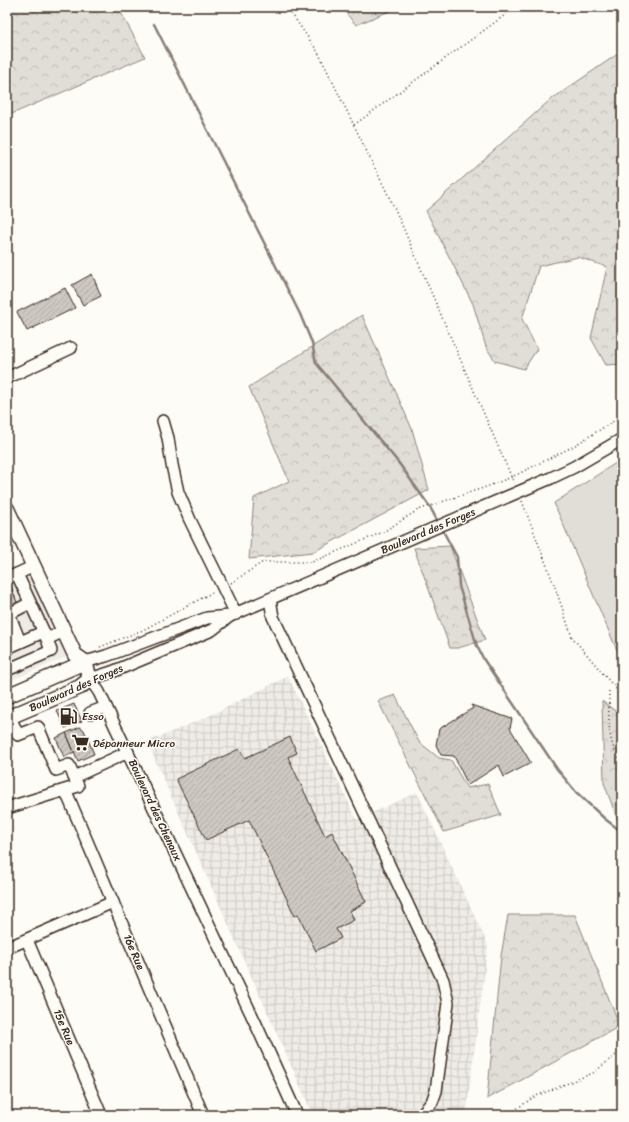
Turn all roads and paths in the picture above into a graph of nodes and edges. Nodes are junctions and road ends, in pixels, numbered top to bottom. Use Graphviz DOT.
graph roads {
  1 [pos="287,7"];
  2 [pos="516,7"];
  3 [pos="354,125"];
  4 [pos="71,348"];
  5 [pos="7,378"];
  6 [pos="622,416"];
  7 [pos="163,420"];
  8 [pos="622,439"];
  9 [pos="512,476"];
  10 [pos="518,492"];
  11 [pos="7,509"];
  12 [pos="34,566"];
  13 [pos="12,576"];
  14 [pos="223,587"];
  15 [pos="270,599"];
  16 [pos="30,603"];
  17 [pos="233,615"];
  18 [pos="64,630"];
  19 [pos="45,635"];
  20 [pos="20,642"];
  21 [pos="98,647"];
  22 [pos="7,648"];
  23 [pos="85,662"];
  24 [pos="7,670"];
  25 [pos="90,679"];
  26 [pos="609,691"];
  27 [pos="7,696"];
  28 [pos="622,696"];
  29 [pos="106,707"];
  30 [pos="90,714"];
  31 [pos="9,717"];
  32 [pos="128,752"];
  33 [pos="622,764"];
  34 [pos="74,777"];
  35 [pos="64,791"];
  36 [pos="7,808"];
  37 [pos="113,902"];
  38 [pos="27,940"];
  39 [pos="7,948"];
  40 [pos="622,1050"];
  41 [pos="101,1115"];
  42 [pos="203,1115"];
  43 [pos="297,1115"];
  44 [pos="421,1115"];
  45 [pos="507,1115"];
  1 -- 3 [label="path"];
  2 -- 3 [label="path"];
  3 -- 9 [label="path"];
  4 -- 5 [label="street"];
  6 -- 9 [label="path"];
  7 -- 14 [label="street"];
  8 -- 10 [label="street, Boulevard des Forges"];
  9 -- 10 [label="path"];
  9 -- 14 [label="path"];
  10 -- 15 [label="street, Boulevard des Forges"];
  10 -- 28 [label="path"];
  11 -- 12 [label="main road, Boulevard des Chenaux"];
  12 -- 13 [label="street"];
  12 -- 18 [label="main road, Boulevard des Chenaux"];
  13 -- 16 [label="street"];
  14 -- 17 [label="street"];
  14 -- 21 [label="path"];
  15 -- 17 [label="street, Boulevard des Forges"];
  15 -- 44 [label="street"];
  16 -- 19 [label="street"];
  16 -- 20 [label="street"];
  17 -- 23 [label="street, Boulevard des Forges"];
  17 -- 25 [label="street, Boulevard des Forges"];
  18 -- 19 [label="street"];
  18 -- 23 [label="main road, Boulevard des Chenaux"];
  19 -- 20 [label="street"];
  19 -- 24 [label="street"];
  20 -- 22 [label="street"];
  23 -- 25 [label="main road, Boulevard des Chenaux"];
  23 -- 27 [label="main road, Boulevard des Forges"];
  25 -- 29 [label="street, Boulevard des Chenaux"];
  25 -- 31 [label="main road, Boulevard des Forges"];
  26 -- 33 [label="path"];
  29 -- 30 [label="street"];
  29 -- 32 [label="street, Boulevard des Chenaux"];
  31 -- 34 [label="street"];
  32 -- 34 [label="street"];
  32 -- 43 [label="street, Boulevard des Chenaux"];
  34 -- 35 [label="street"];
  35 -- 36 [label="street"];
  35 -- 37 [label="street, 16e Rue"];
  37 -- 38 [label="street"];
  37 -- 42 [label="street, 16e Rue"];
  38 -- 39 [label="street"];
  38 -- 41 [label="street, 15e Rue"];
  40 -- 45 [label="path"];
}
